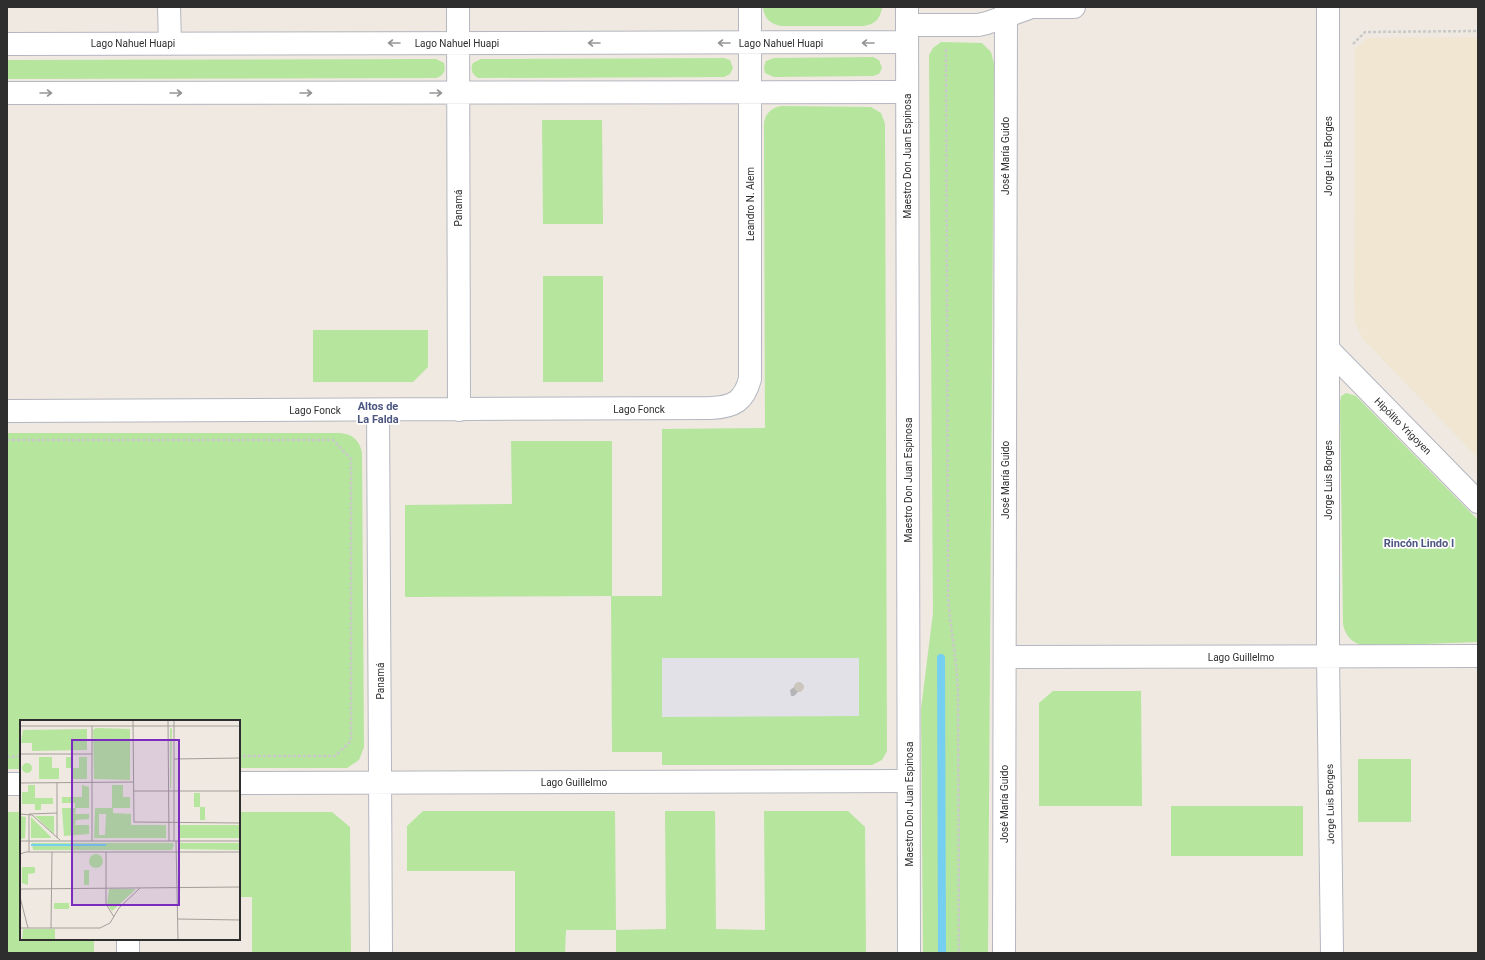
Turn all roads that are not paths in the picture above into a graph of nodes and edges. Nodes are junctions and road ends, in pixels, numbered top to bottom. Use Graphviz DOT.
graph roads {
  1 [pos="169,7"];
  2 [pos="458,7"];
  3 [pos="750,7"];
  4 [pos="1074,7"];
  5 [pos="1328,7"];
  6 [pos="1006,12"];
  7 [pos="907,25"];
  8 [pos="170,43"];
  9 [pos="458,43"];
  10 [pos="750,43"];
  11 [pos="7,44"];
  12 [pos="458,92"];
  13 [pos="750,92"];
  14 [pos="907,92"];
  15 [pos="7,93"];
  16 [pos="1328,350"];
  17 [pos="741,399"];
  18 [pos="378,410"];
  19 [pos="459,410"];
  20 [pos="7,411"];
  21 [pos="1478,502"];
  22 [pos="1478,656"];
  23 [pos="1005,657"];
  24 [pos="1328,657"];
  25 [pos="908,781"];
  26 [pos="380,782"];
  27 [pos="240,783"];
  28 [pos="7,784"];
  29 [pos="20,784"];
  30 [pos="128,940"];
  31 [pos="128,953"];
  32 [pos="381,953"];
  33 [pos="909,953"];
  34 [pos="1004,953"];
  35 [pos="1332,953"];
  1 -- 8 [label="street"];
  2 -- 9 [label="street, Panamá"];
  3 -- 10 [label="street, Leandro N. Alem"];
  4 -- 6 [label="street, Lago Nahuel Huapi"];
  5 -- 16 [label="street, Jorge Luis Borges"];
  6 -- 7 [label="street, Lago Nahuel Huapi"];
  6 -- 23 [label="street, José María Guido"];
  7 -- 10 [label="street, Lago Nahuel Huapi, one-way"];
  7 -- 14 [label="street, Maestro Don Juan Espinosa"];
  9 -- 8 [label="street, Lago Nahuel Huapi, one-way"];
  8 -- 11 [label="street, Lago Nahuel Huapi"];
  10 -- 9 [label="street, Lago Nahuel Huapi, one-way"];
  9 -- 12 [label="street, Panamá"];
  10 -- 13 [label="street, Leandro N. Alem"];
  12 -- 13 [label="street"];
  15 -- 12 [label="street, one-way"];
  12 -- 19 [label="street, Panamá"];
  13 -- 14 [label="street"];
  13 -- 17 [label="street, Leandro N. Alem"];
  14 -- 25 [label="street, Maestro Don Juan Espinosa"];
  16 -- 21 [label="street, Hipólito Yrigoyen"];
  16 -- 24 [label="street, Jorge Luis Borges"];
  17 -- 19 [label="street, Lago Fonck"];
  18 -- 19 [label="street, Lago Fonck"];
  18 -- 20 [label="street, Lago Fonck"];
  18 -- 26 [label="street, Panamá"];
  22 -- 24 [label="street, Lago Guillelmo"];
  23 -- 24 [label="street, Lago Guillelmo"];
  23 -- 34 [label="street, José María Guido"];
  24 -- 35 [label="street, Jorge Luis Borges"];
  25 -- 26 [label="street, Lago Guillelmo"];
  25 -- 33 [label="street, Maestro Don Juan Espinosa"];
  26 -- 27 [label="street, Lago Guillelmo"];
  26 -- 32 [label="street, Panamá"];
  28 -- 29 [label="street"];
  30 -- 31 [label="street"];
}
